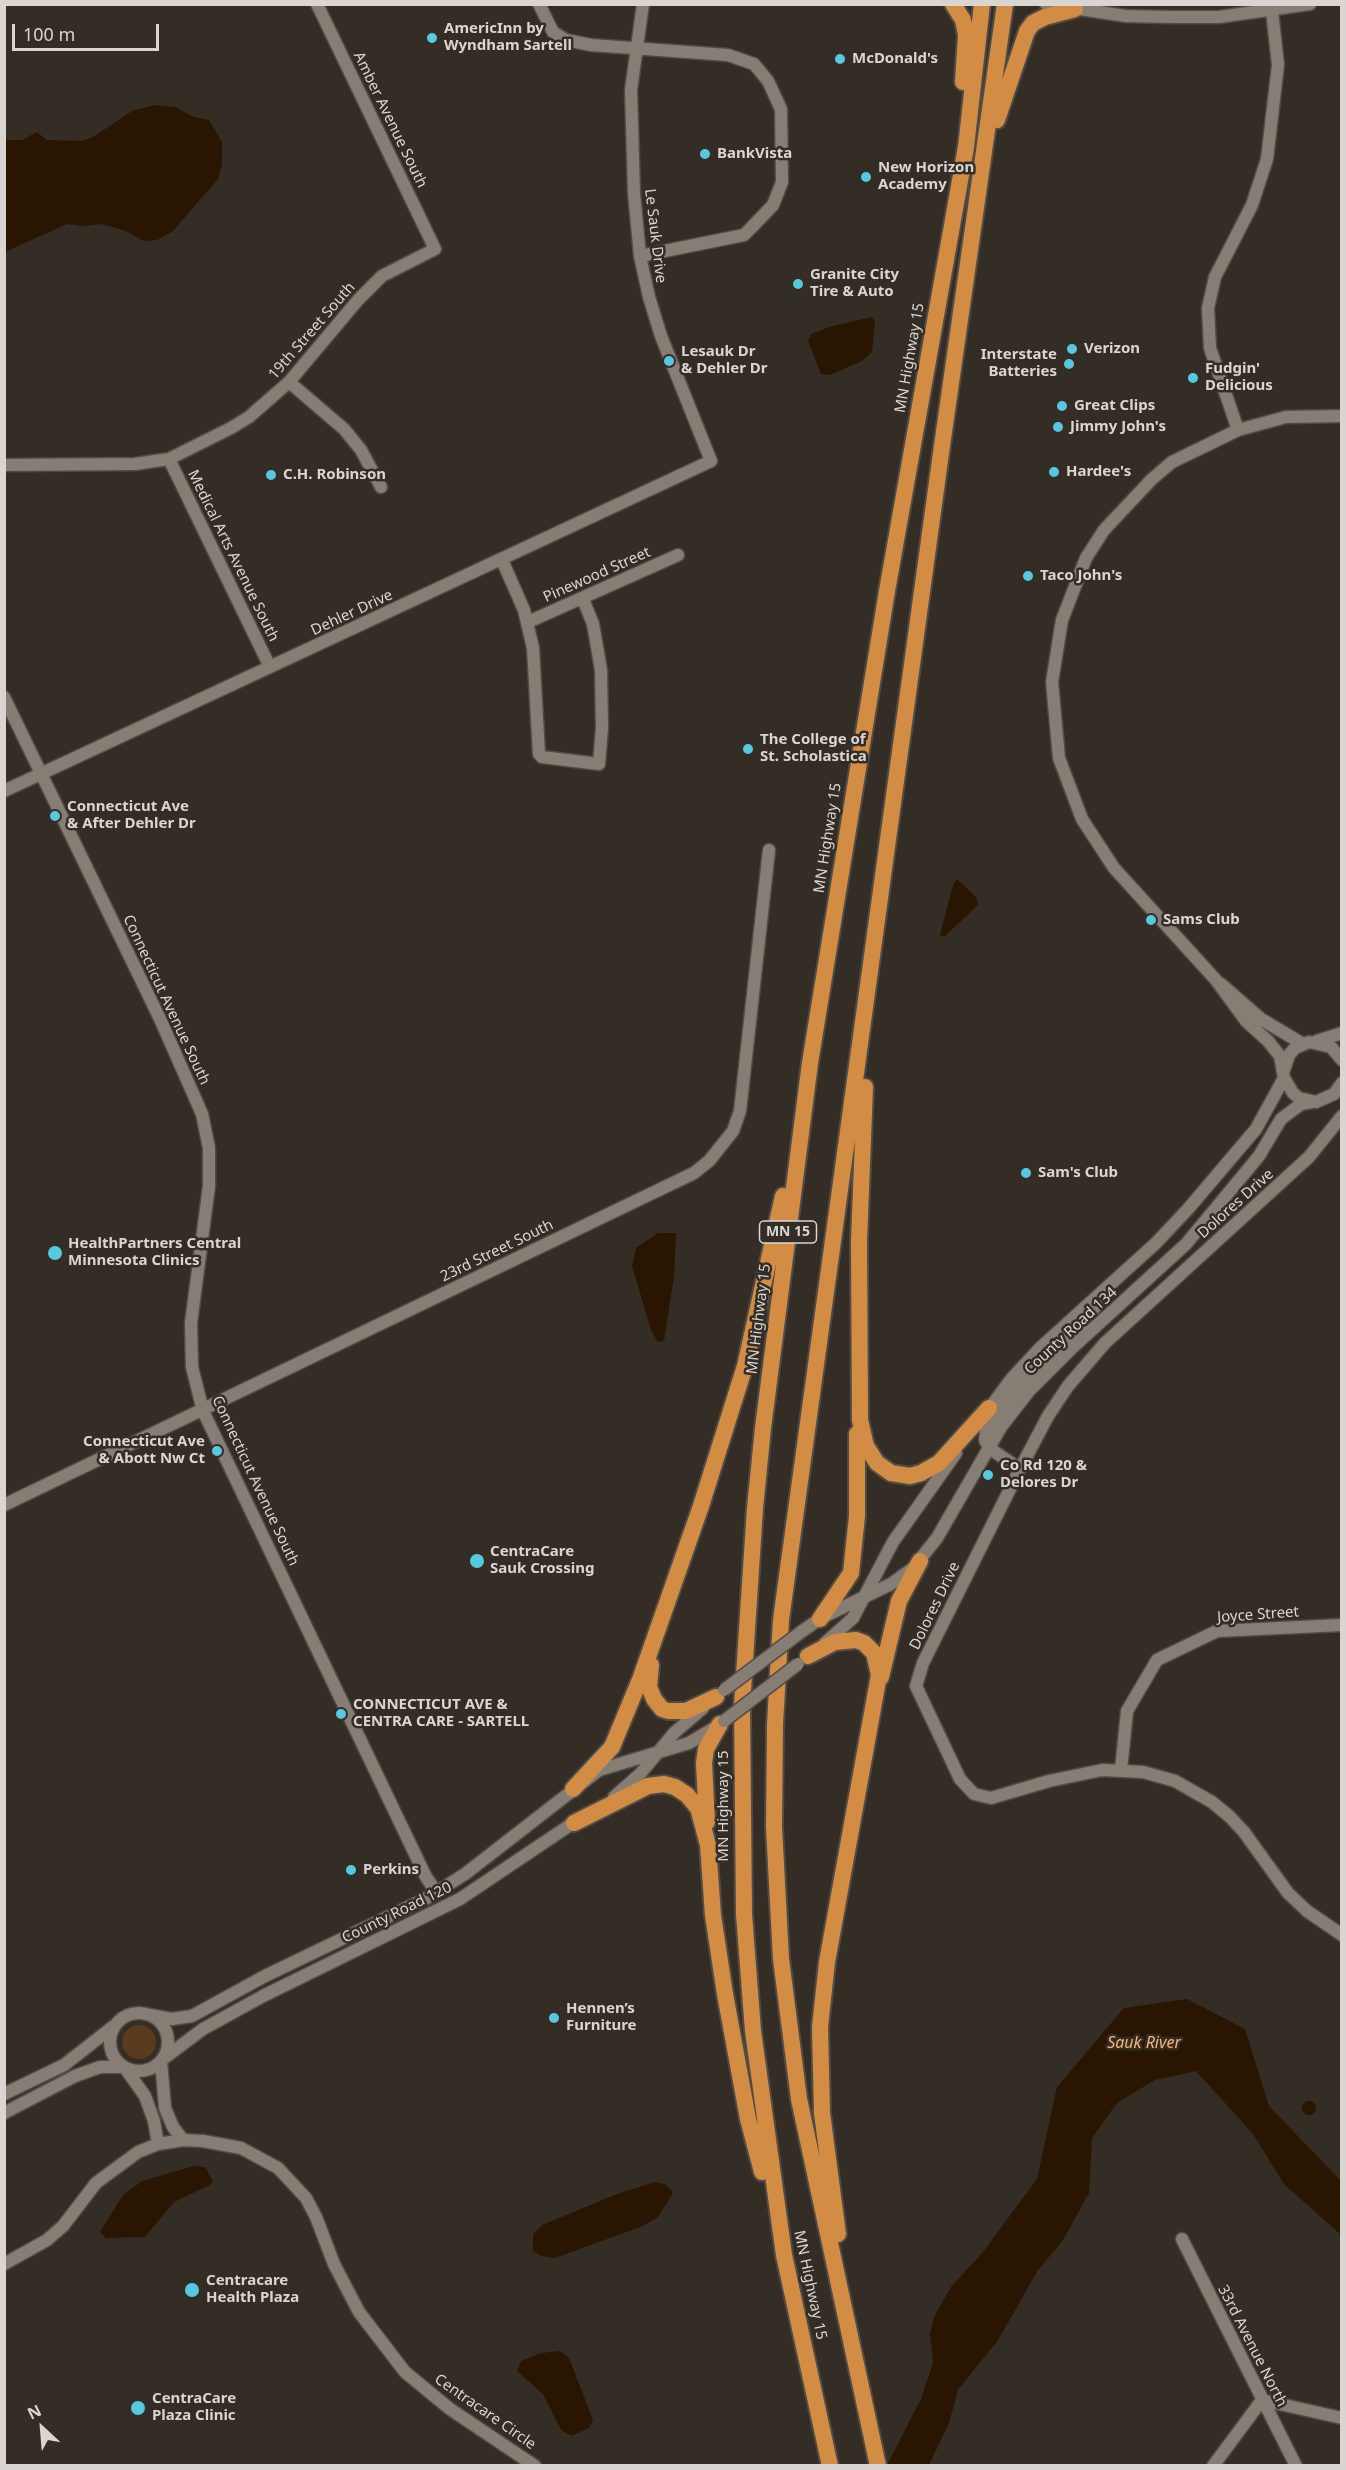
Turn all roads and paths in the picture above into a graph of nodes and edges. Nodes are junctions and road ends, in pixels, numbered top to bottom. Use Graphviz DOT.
graph roads {
  1 [pos="318,4"];
  2 [pos="539,4"];
  3 [pos="643,4"];
  4 [pos="953,4"];
  5 [pos="982,4"];
  6 [pos="1005,4"];
  7 [pos="1046,4"];
  8 [pos="1310,4"];
  9 [pos="1075,9"];
  10 [pos="1272,11"];
  11 [pos="635,48"];
  12 [pos="985,155"];
  13 [pos="959,185"];
  14 [pos="435,249"];
  15 [pos="640,256"];
  16 [pos="289,382"];
  17 [pos="1341,416"];
  18 [pos="1238,430"];
  19 [pos="169,459"];
  20 [pos="711,461"];
  21 [pos="4,465"];
  22 [pos="381,487"];
  23 [pos="678,555"];
  24 [pos="502,560"];
  25 [pos="583,599"];
  26 [pos="528,622"];
  27 [pos="270,667"];
  28 [pos="4,697"];
  29 [pos="43,774"];
  30 [pos="4,791"];
  31 [pos="769,850"];
  32 [pos="870,974"];
  33 [pos="1215,980"];
  34 [pos="1341,1033"];
  35 [pos="1309,1043"];
  36 [pos="1341,1060"];
  37 [pos="810,1063"];
  38 [pos="1284,1075"];
  39 [pos="1341,1083"];
  40 [pos="1316,1102"];
  41 [pos="1341,1116"];
  42 [pos="1131,1265"];
  43 [pos="860,1371"];
  44 [pos="989,1408"];
  45 [pos="203,1411"];
  46 [pos="989,1449"];
  47 [pos="1020,1468"];
  48 [pos="4,1505"];
  49 [pos="920,1560"];
  50 [pos="864,1598"];
  51 [pos="820,1619"];
  52 [pos="1341,1625"];
  53 [pos="658,1629"];
  54 [pos="801,1632"];
  55 [pos="803,1660"];
  56 [pos="879,1687"];
  57 [pos="720,1694"];
  58 [pos="722,1723"];
  59 [pos="657,1751"];
  60 [pos="1121,1770"];
  61 [pos="573,1789"];
  62 [pos="574,1822"];
  63 [pos="708,1848"];
  64 [pos="437,1893"];
  65 [pos="1341,1935"];
  66 [pos="150,2015"];
  67 [pos="115,2025"];
  68 [pos="162,2060"];
  69 [pos="123,2067"];
  70 [pos="4,2094"];
  71 [pos="4,2113"];
  72 [pos="183,2140"];
  73 [pos="158,2144"];
  74 [pos="1182,2240"];
  75 [pos="785,2263"];
  76 [pos="4,2264"];
  77 [pos="861,2395"];
  78 [pos="1262,2400"];
  79 [pos="1341,2418"];
  80 [pos="535,2466"];
  81 [pos="830,2466"];
  82 [pos="878,2466"];
  83 [pos="1213,2466"];
  84 [pos="1296,2466"];
  1 -- 14 [label="street, Amber Avenue South"];
  2 -- 11 [label="street"];
  3 -- 11 [label="street, Le Sauk Drive"];
  4 -- 13 [label="highway"];
  5 -- 13 [label="highway, MN Highway 15 / MN 15"];
  6 -- 12 [label="highway, MN Highway 15 / MN 15"];
  7 -- 9 [label="street"];
  8 -- 10 [label="street"];
  9 -- 10 [label="street"];
  9 -- 12 [label="highway"];
  10 -- 18 [label="street"];
  11 -- 15 [label="street, Le Sauk Drive"];
  11 -- 15 [label="street"];
  12 -- 32 [label="highway, MN Highway 15 / MN 15"];
  13 -- 37 [label="highway, MN Highway 15 / MN 15"];
  14 -- 16 [label="street, 19th Street South"];
  15 -- 20 [label="street, Le Sauk Drive"];
  16 -- 19 [label="street, 19th Street South"];
  16 -- 22 [label="street"];
  17 -- 18 [label="street"];
  18 -- 33 [label="street"];
  19 -- 21 [label="street, 19th Street South"];
  19 -- 27 [label="street, Medical Arts Avenue South"];
  20 -- 24 [label="street, Dehler Drive"];
  23 -- 25 [label="street, Pinewood Street"];
  24 -- 26 [label="street"];
  24 -- 27 [label="street, Dehler Drive"];
  25 -- 26 [label="street, Pinewood Street"];
  25 -- 26 [label="street"];
  27 -- 29 [label="street, Dehler Drive"];
  28 -- 29 [label="street, Connecticut Avenue South"];
  29 -- 30 [label="street, Dehler Drive"];
  29 -- 45 [label="street, Connecticut Avenue South"];
  31 -- 45 [label="street, 23rd Street South"];
  32 -- 43 [label="highway"];
  32 -- 77 [label="highway, MN Highway 15 / MN 15"];
  33 -- 35 [label="street"];
  33 -- 38 [label="street"];
  34 -- 35 [label="street"];
  35 -- 36 [label="street"];
  35 -- 38 [label="street, County Road 134"];
  37 -- 53 [label="highway"];
  37 -- 75 [label="highway, MN Highway 15 / MN 15"];
  38 -- 40 [label="street"];
  38 -- 42 [label="street, County Road 134"];
  39 -- 40 [label="street, County Road 134"];
  40 -- 46 [label="street, County Road 134"];
  41 -- 47 [label="street, Dolores Drive"];
  42 -- 44 [label="street, County Road 134"];
  42 -- 46 [label="street"];
  43 -- 44 [label="highway"];
  43 -- 51 [label="highway"];
  44 -- 50 [label="street, County Road 134"];
  45 -- 48 [label="street, 23rd Street South"];
  45 -- 64 [label="street, Connecticut Avenue South"];
  46 -- 47 [label="street"];
  46 -- 49 [label="street, County Road 134"];
  47 -- 60 [label="street, Dolores Drive"];
  49 -- 50 [label="street, County Road 134"];
  49 -- 56 [label="highway"];
  50 -- 51 [label="street, County Road 134"];
  50 -- 55 [label="street, County Road 134"];
  51 -- 54 [label="street, County Road 134"];
  52 -- 60 [label="street, Joyce Street"];
  53 -- 57 [label="highway"];
  53 -- 61 [label="highway"];
  54 -- 57 [label="street, County Road 120, bridge"];
  55 -- 56 [label="highway"];
  55 -- 58 [label="street, County Road 120, bridge"];
  56 -- 77 [label="highway"];
  57 -- 59 [label="street, County Road 120"];
  58 -- 59 [label="street, County Road 120"];
  58 -- 63 [label="highway"];
  59 -- 61 [label="street, County Road 120"];
  59 -- 62 [label="street, County Road 120"];
  60 -- 65 [label="street, Dolores Drive"];
  61 -- 64 [label="street, County Road 120"];
  62 -- 63 [label="highway"];
  62 -- 68 [label="street, County Road 120"];
  63 -- 75 [label="highway"];
  64 -- 66 [label="street, County Road 120"];
  66 -- 67 [label="street"];
  66 -- 68 [label="street"];
  67 -- 69 [label="street"];
  67 -- 70 [label="street"];
  68 -- 69 [label="street"];
  68 -- 72 [label="street"];
  69 -- 71 [label="street"];
  69 -- 73 [label="street"];
  72 -- 73 [label="street, Centracare Circle"];
  72 -- 80 [label="street, Centracare Circle"];
  73 -- 76 [label="street, Centracare Circle"];
  74 -- 78 [label="street, 33rd Avenue North"];
  75 -- 81 [label="highway, MN Highway 15 / MN 15"];
  77 -- 82 [label="highway, MN Highway 15 / MN 15"];
  78 -- 79 [label="street"];
  78 -- 83 [label="street"];
  78 -- 84 [label="street, 33rd Avenue North"];
}
